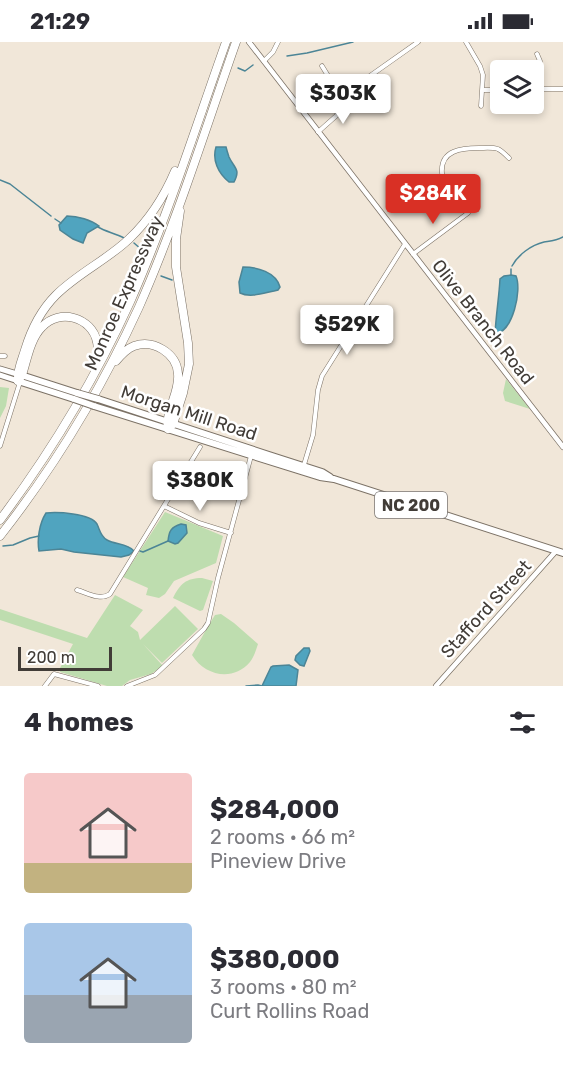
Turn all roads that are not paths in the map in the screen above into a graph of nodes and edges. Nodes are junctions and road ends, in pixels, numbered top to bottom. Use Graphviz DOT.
graph roads {
  1 [pos="226,42"];
  2 [pos="237,42"];
  3 [pos="249,42"];
  4 [pos="278,42"];
  5 [pos="418,42"];
  6 [pos="466,42"];
  7 [pos="537,54"];
  8 [pos="540,60"];
  9 [pos="264,62"];
  10 [pos="322,66"];
  11 [pos="544,89"];
  12 [pos="563,89"];
  13 [pos="482,90"];
  14 [pos="490,90"];
  15 [pos="348,99"];
  16 [pos="204,104"];
  17 [pos="481,106"];
  18 [pos="318,132"];
  19 [pos="509,158"];
  20 [pos="191,169"];
  21 [pos="405,244"];
  22 [pos="413,254"];
  23 [pos="0,369"];
  24 [pos="0,375"];
  25 [pos="19,378"];
  26 [pos="100,385"];
  27 [pos="79,394"];
  28 [pos="169,425"];
  29 [pos="0,446"];
  30 [pos="200,447"];
  31 [pos="563,447"];
  32 [pos="251,456"];
  33 [pos="303,469"];
  34 [pos="164,506"];
  35 [pos="0,520"];
  36 [pos="231,533"];
  37 [pos="0,536"];
  38 [pos="560,552"];
  39 [pos="77,590"];
  40 [pos="45,686"];
  41 [pos="98,686"];
  42 [pos="127,686"];
  43 [pos="436,686"];
  1 -- 16 [label="highway, Monroe Expressway"];
  2 -- 20 [label="highway, Monroe Expressway"];
  3 -- 9 [label="street, Olive Branch Road"];
  4 -- 9 [label="street"];
  5 -- 15 [label="street"];
  6 -- 13 [label="street"];
  7 -- 8 [label="street"];
  9 -- 18 [label="street, Olive Branch Road"];
  10 -- 15 [label="street"];
  11 -- 12 [label="street"];
  13 -- 14 [label="street"];
  13 -- 17 [label="street"];
  15 -- 18 [label="street"];
  16 -- 25 [label="highway"];
  16 -- 27 [label="highway, Monroe Expressway"];
  18 -- 21 [label="street, Olive Branch Road"];
  19 -- 22 [label="street"];
  20 -- 26 [label="highway, Monroe Expressway"];
  20 -- 28 [label="highway"];
  21 -- 22 [label="street, Olive Branch Road"];
  21 -- 33 [label="street"];
  22 -- 31 [label="street, Olive Branch Road"];
  23 -- 25 [label="main road, Morgan Mill Road / NC 200"];
  24 -- 25 [label="main road, Morgan Mill Road / NC 200"];
  25 -- 27 [label="main road, Morgan Mill Road / NC 200"];
  25 -- 27 [label="highway"];
  25 -- 29 [label="street"];
  26 -- 28 [label="highway"];
  26 -- 37 [label="highway, Monroe Expressway"];
  27 -- 28 [label="main road, Morgan Mill Road / NC 200, bridge"];
  27 -- 35 [label="highway, Monroe Expressway"];
  28 -- 32 [label="main road, Morgan Mill Road / NC 200"];
  28 -- 33 [label="main road, Morgan Mill Road / NC 200"];
  30 -- 34 [label="street"];
  32 -- 33 [label="main road, Morgan Mill Road / NC 200"];
  32 -- 36 [label="street"];
  33 -- 38 [label="main road, Morgan Mill Road / NC 200"];
  34 -- 36 [label="street"];
  34 -- 39 [label="street"];
  36 -- 42 [label="street"];
  38 -- 43 [label="street, Stafford Street"];
  40 -- 41 [label="street"];
}
